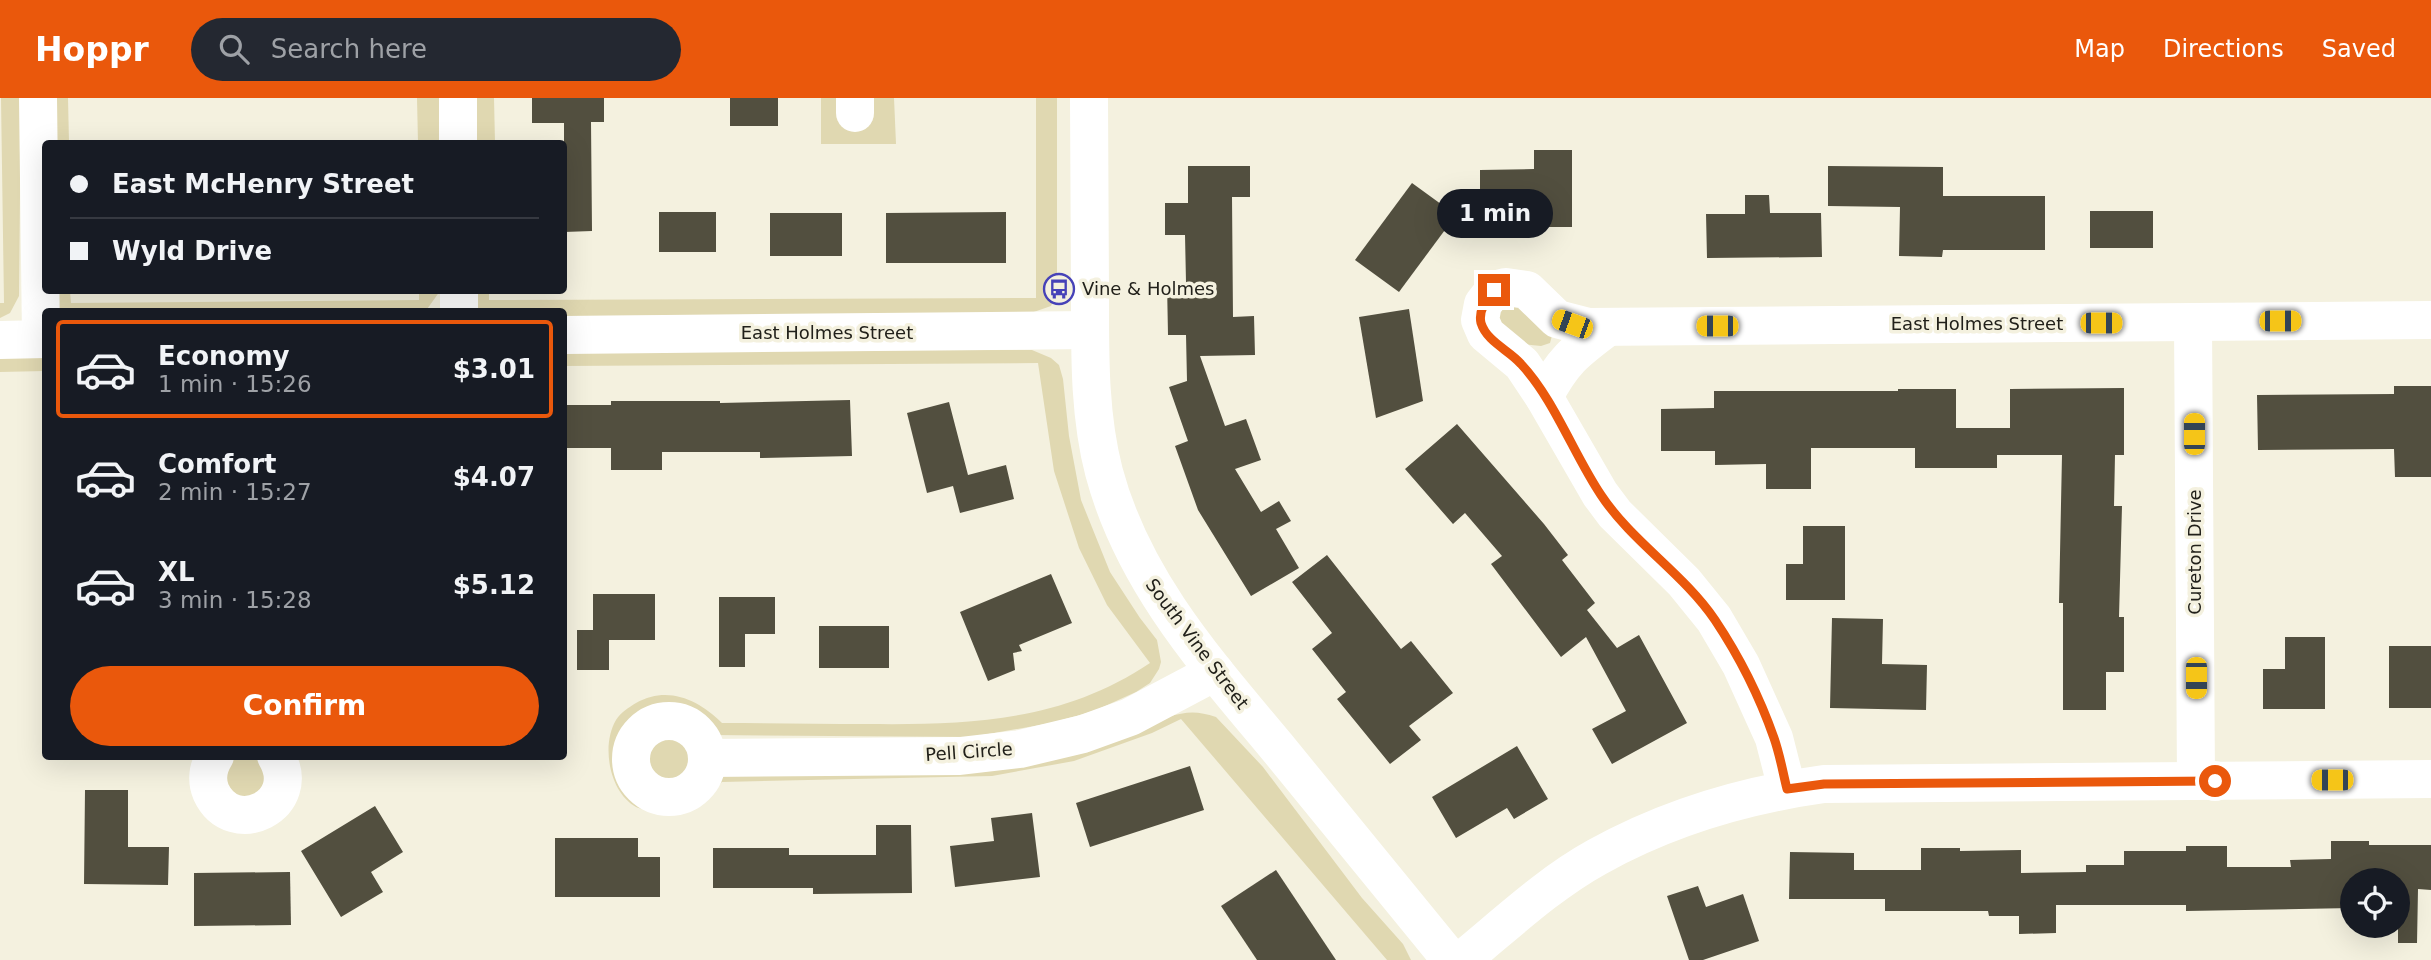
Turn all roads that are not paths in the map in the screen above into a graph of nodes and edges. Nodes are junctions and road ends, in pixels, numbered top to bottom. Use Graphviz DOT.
graph roads {
  1 [pos="38,98"];
  2 [pos="458,98"];
  3 [pos="1088,98"];
  4 [pos="458,140"];
  5 [pos="42,291"];
  6 [pos="2431,320"];
  7 [pos="2193,322"];
  8 [pos="1608,327"];
  9 [pos="1090,330"];
  10 [pos="567,335"];
  11 [pos="42,339"];
  12 [pos="0,340"];
  13 [pos="1544,397"];
  14 [pos="1215,672"];
  15 [pos="707,758"];
  16 [pos="213,760"];
  17 [pos="278,760"];
  18 [pos="2431,779"];
  19 [pos="2196,781"];
  20 [pos="1787,789"];
  21 [pos="1451,960"];
  22 [pos="1462,960"];
  1 -- 5 [label="street"];
  2 -- 4 [label="street"];
  3 -- 9 [label="street, South Vine Street"];
  6 -- 7 [label="street, East Holmes Street"];
  7 -- 8 [label="street, East Holmes Street"];
  7 -- 19 [label="street, Cureton Drive"];
  8 -- 13 [label="street"];
  8 -- 13 [label="street, East Holmes Street"];
  9 -- 10 [label="street, East Holmes Street"];
  9 -- 14 [label="street, South Vine Street"];
  11 -- 12 [label="street"];
  13 -- 20 [label="street"];
  14 -- 15 [label="street, Pell Circle"];
  14 -- 21 [label="street, South Vine Street"];
  16 -- 17 [label="street"];
  18 -- 19 [label="street"];
  19 -- 20 [label="street"];
  20 -- 22 [label="street"];
}
